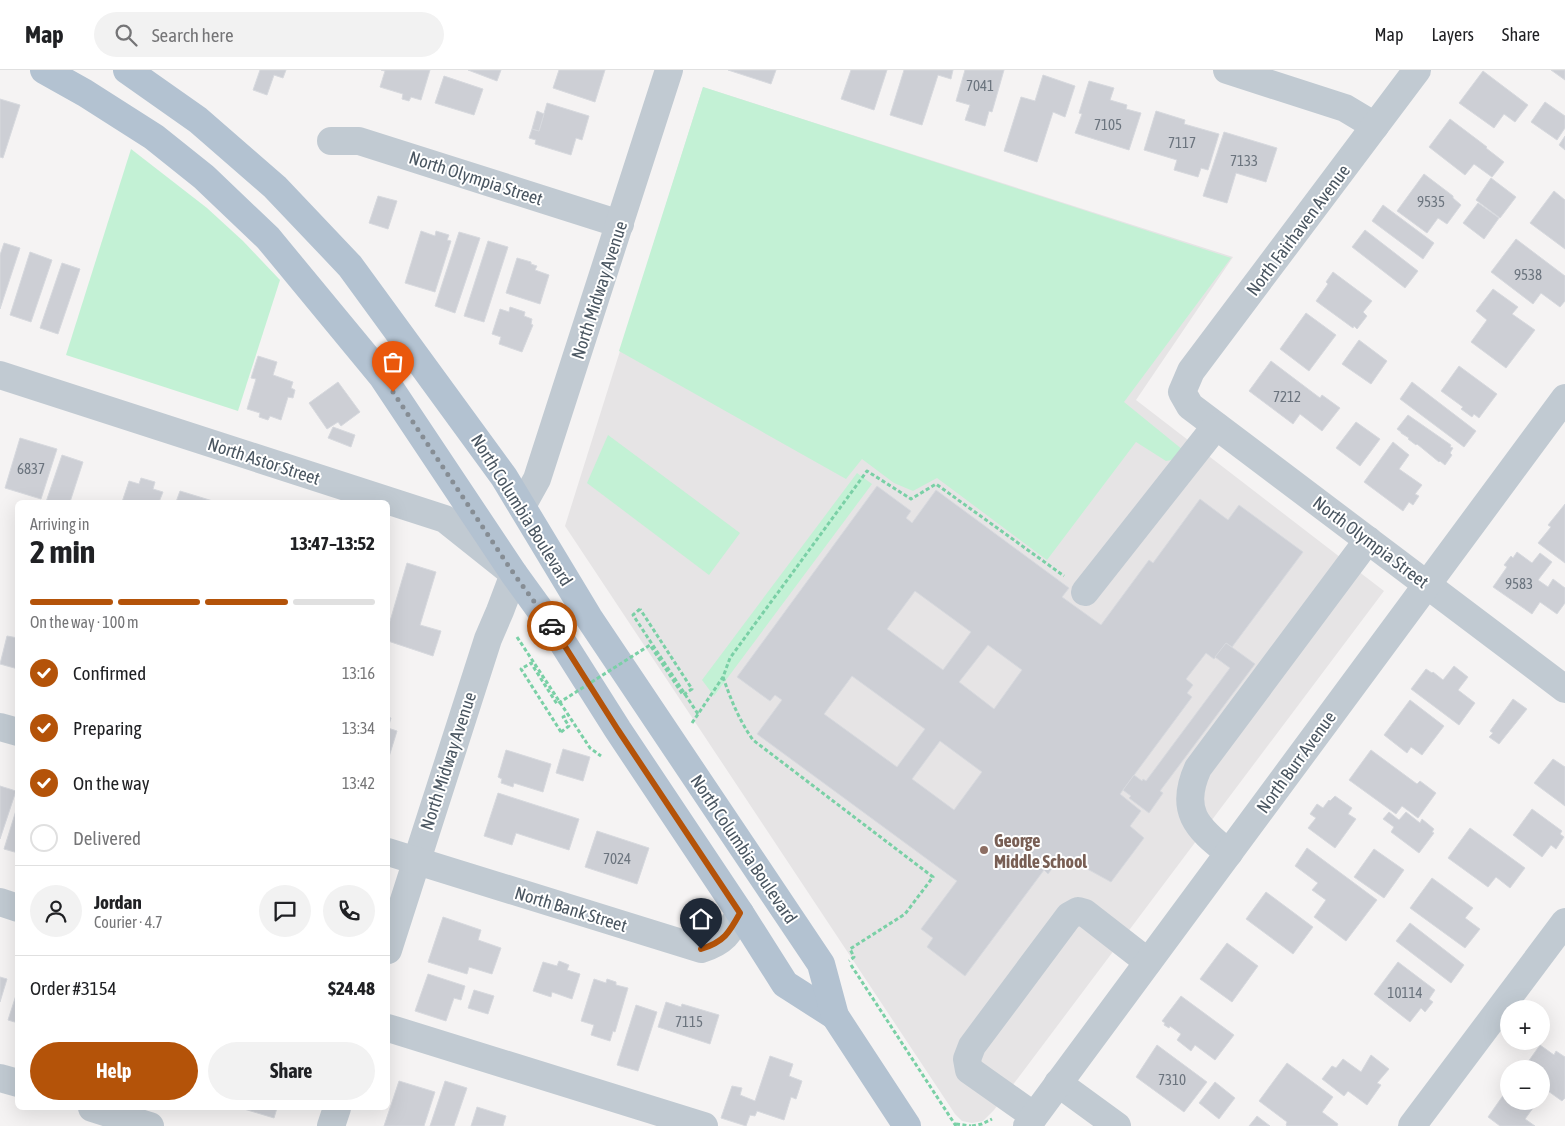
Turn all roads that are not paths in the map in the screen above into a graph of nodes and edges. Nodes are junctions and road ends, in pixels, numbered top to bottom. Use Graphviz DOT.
graph roads {
  1 [pos="44,70"];
  2 [pos="126,70"];
  3 [pos="669,70"];
  4 [pos="1227,70"];
  5 [pos="1417,70"];
  6 [pos="1375,126"];
  7 [pos="331,141"];
  8 [pos="620,224"];
  9 [pos="0,375"];
  10 [pos="1182,392"];
  11 [pos="1565,398"];
  12 [pos="1216,426"];
  13 [pos="386,500"];
  14 [pos="390,501"];
  15 [pos="522,506"];
  16 [pos="1368,540"];
  17 [pos="514,574"];
  18 [pos="1427,584"];
  19 [pos="1085,592"];
  20 [pos="589,618"];
  21 [pos="1565,689"];
  22 [pos="0,727"];
  23 [pos="15,731"];
  24 [pos="390,853"];
  25 [pos="1229,853"];
  26 [pos="416,861"];
  27 [pos="0,902"];
  28 [pos="15,907"];
  29 [pos="740,913"];
  30 [pos="1565,922"];
  31 [pos="390,944"];
  32 [pos="1148,962"];
  33 [pos="835,1016"];
  34 [pos="390,1029"];
  35 [pos="0,1078"];
  36 [pos="15,1083"];
  37 [pos="1058,1083"];
  38 [pos="98,1110"];
  39 [pos="335,1110"];
  40 [pos="1030,1121"];
  41 [pos="150,1126"];
  42 [pos="330,1126"];
  43 [pos="704,1126"];
  44 [pos="907,1126"];
  45 [pos="1117,1126"];
  46 [pos="1412,1126"];
  1 -- 17 [label="main road, North Columbia Boulevard"];
  2 -- 15 [label="main road, North Columbia Boulevard"];
  3 -- 8 [label="street, North Midway Avenue"];
  4 -- 6 [label="street"];
  5 -- 6 [label="street, North Fairhaven Avenue"];
  6 -- 10 [label="street, North Fairhaven Avenue"];
  7 -- 8 [label="street, North Olympia Street"];
  8 -- 15 [label="street, North Midway Avenue"];
  9 -- 13 [label="street, North Astor Street"];
  10 -- 12 [label="street, North Olympia Street"];
  11 -- 18 [label="street, North Burr Avenue"];
  12 -- 16 [label="street, North Olympia Street"];
  12 -- 19 [label="street"];
  14 -- 17 [label="street, North Astor Street"];
  15 -- 20 [label="main road, North Columbia Boulevard"];
  16 -- 18 [label="street, North Olympia Street"];
  16 -- 25 [label="street"];
  17 -- 20 [label="main road"];
  17 -- 26 [label="street, North Midway Avenue"];
  17 -- 29 [label="main road, North Columbia Boulevard"];
  18 -- 21 [label="street, North Olympia Street"];
  18 -- 25 [label="street, North Burr Avenue"];
  20 -- 33 [label="main road, North Columbia Boulevard"];
  22 -- 23 [label="street"];
  24 -- 26 [label="street, North Bank Street"];
  25 -- 32 [label="street, North Burr Avenue"];
  26 -- 29 [label="street, North Bank Street"];
  26 -- 31 [label="street, North Midway Avenue"];
  27 -- 28 [label="street"];
  29 -- 33 [label="main road, North Columbia Boulevard"];
  30 -- 46 [label="street"];
  32 -- 37 [label="street, North Burr Avenue"];
  32 -- 40 [label="street"];
  33 -- 44 [label="main road, North Columbia Boulevard"];
  34 -- 43 [label="street"];
  35 -- 36 [label="street"];
  37 -- 40 [label="street, North Burr Avenue"];
  37 -- 45 [label="street"];
  38 -- 41 [label="street"];
  39 -- 42 [label="street"];
}
